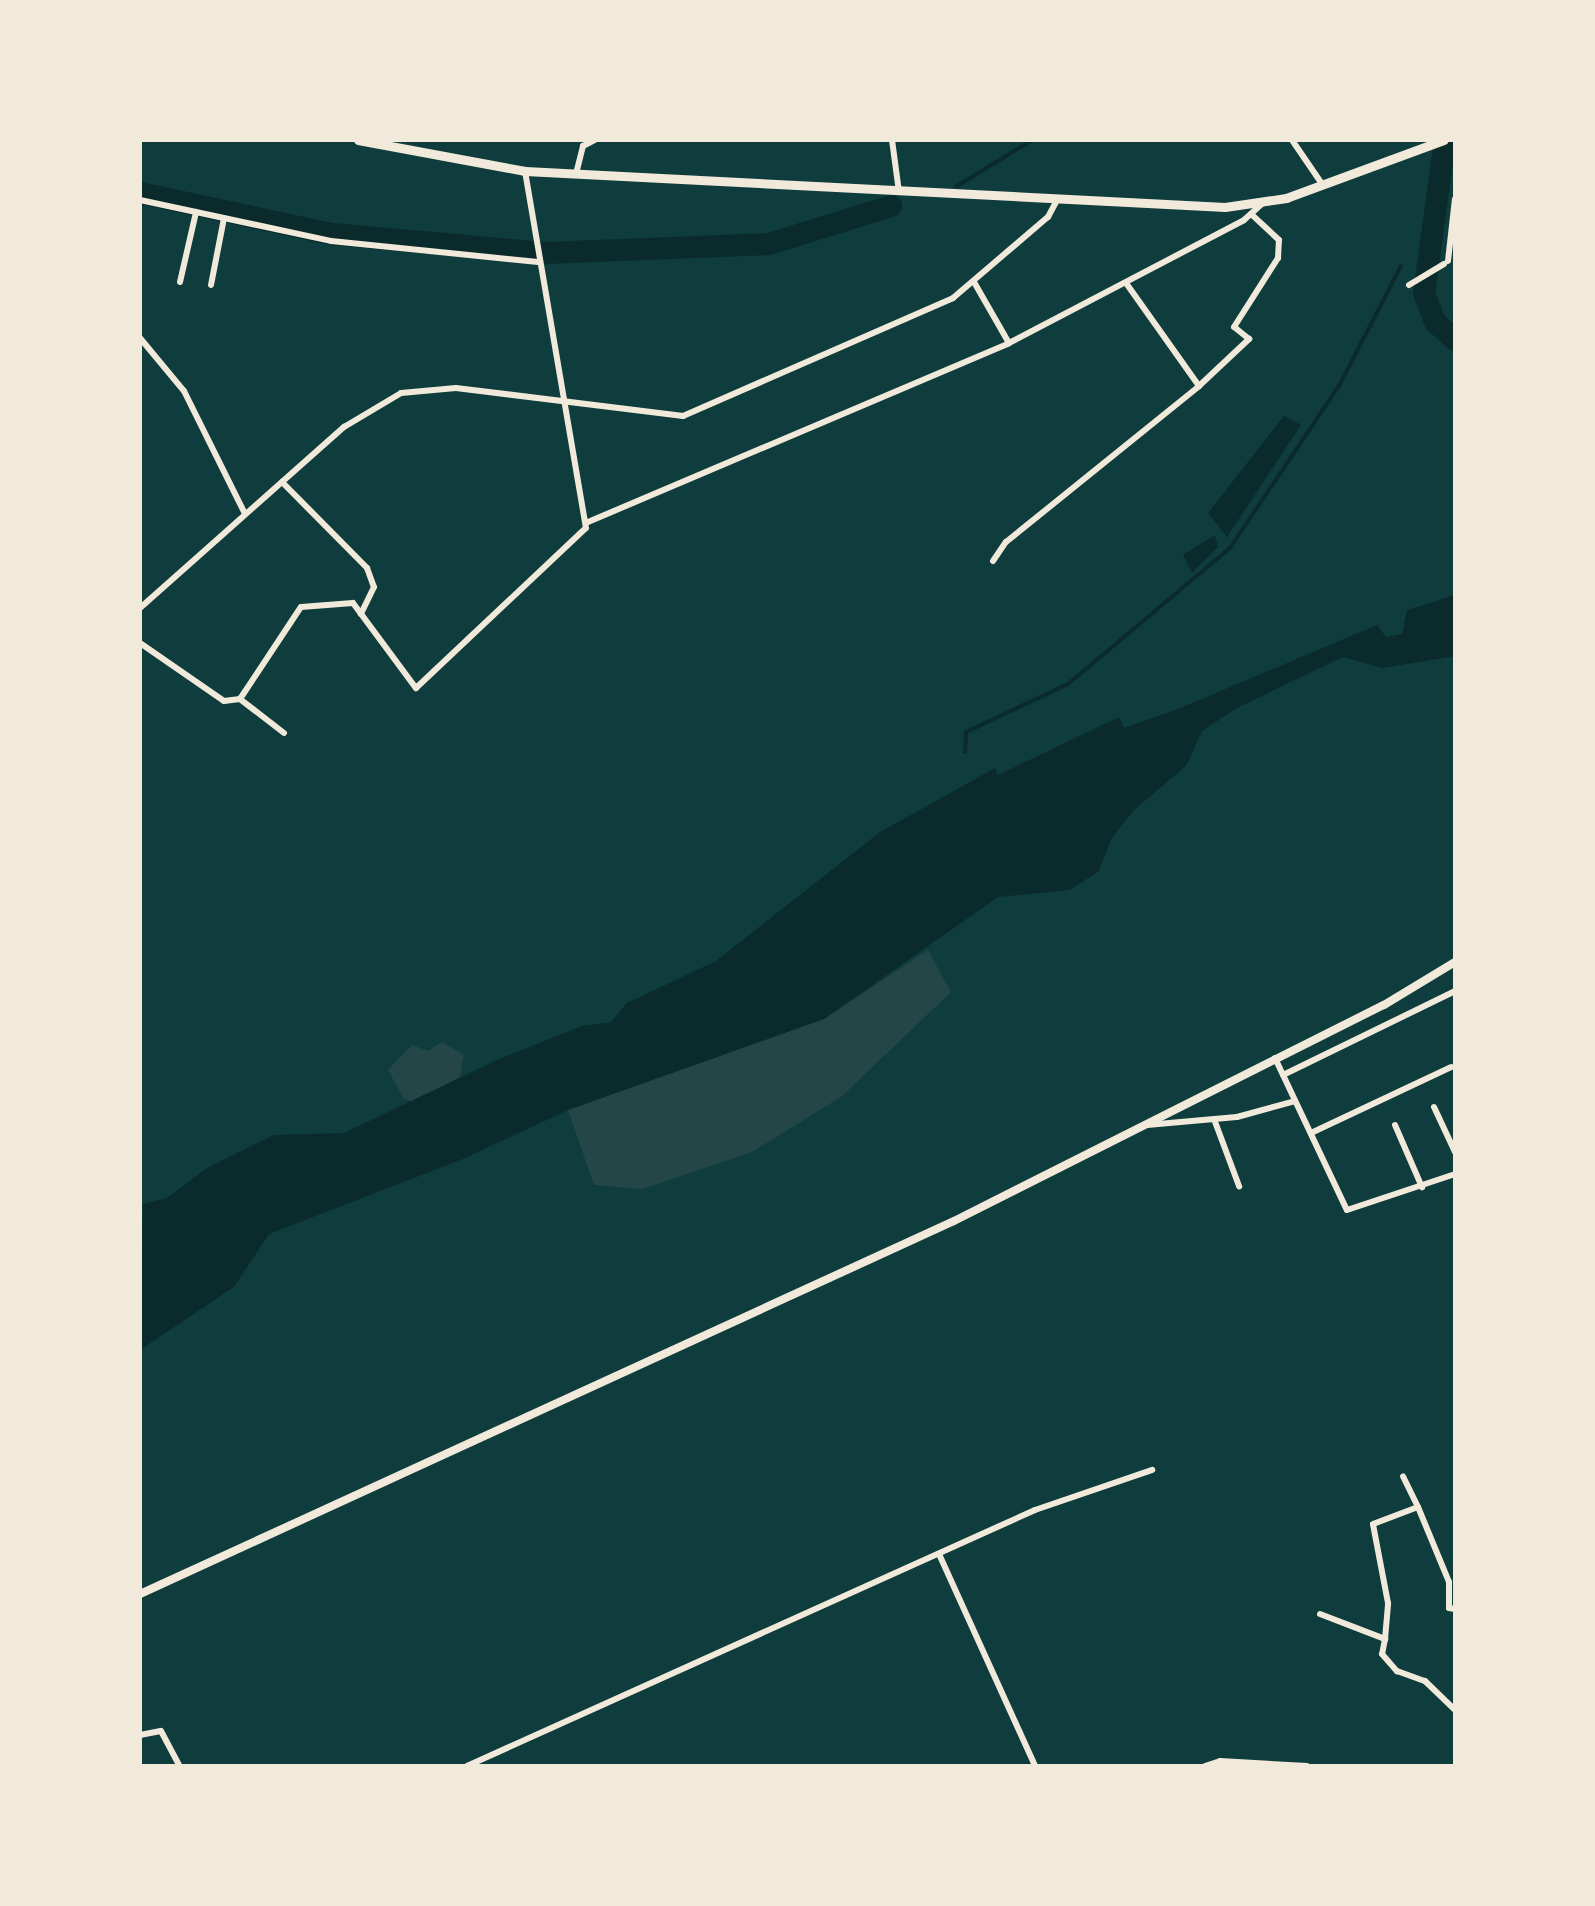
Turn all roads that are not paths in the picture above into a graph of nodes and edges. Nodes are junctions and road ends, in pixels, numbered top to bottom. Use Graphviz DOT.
graph roads {
  1 [pos="358,140"];
  2 [pos="595,140"];
  3 [pos="892,140"];
  4 [pos="1292,140"];
  5 [pos="1444,140"];
  6 [pos="1419,145"];
  7 [pos="525,171"];
  8 [pos="576,174"];
  9 [pos="1322,184"];
  10 [pos="899,192"];
  11 [pos="1455,199"];
  12 [pos="140,200"];
  13 [pos="1057,200"];
  14 [pos="1263,204"];
  15 [pos="196,212"];
  16 [pos="1251,214"];
  17 [pos="224,218"];
  18 [pos="537,259"];
  19 [pos="180,282"];
  20 [pos="974,282"];
  21 [pos="1126,283"];
  22 [pos="211,285"];
  23 [pos="1409,286"];
  24 [pos="142,343"];
  25 [pos="1009,343"];
  26 [pos="1199,386"];
  27 [pos="561,401"];
  28 [pos="282,482"];
  29 [pos="245,514"];
  30 [pos="586,522"];
  31 [pos="993,561"];
  32 [pos="140,608"];
  33 [pos="361,614"];
  34 [pos="140,643"];
  35 [pos="240,699"];
  36 [pos="284,733"];
  37 [pos="1455,962"];
  38 [pos="1455,991"];
  39 [pos="1274,1057"];
  40 [pos="1451,1068"];
  41 [pos="1283,1075"];
  42 [pos="1295,1101"];
  43 [pos="1434,1108"];
  44 [pos="1214,1118"];
  45 [pos="1395,1125"];
  46 [pos="1136,1126"];
  47 [pos="1311,1133"];
  48 [pos="1455,1152"];
  49 [pos="1455,1174"];
  50 [pos="1238,1186"];
  51 [pos="1422,1187"];
  52 [pos="1152,1470"];
  53 [pos="1403,1476"];
  54 [pos="1418,1507"];
  55 [pos="938,1554"];
  56 [pos="140,1594"];
  57 [pos="1455,1609"];
  58 [pos="1320,1614"];
  59 [pos="1385,1639"];
  60 [pos="1455,1710"];
  61 [pos="140,1735"];
  62 [pos="180,1766"];
  63 [pos="466,1766"];
  64 [pos="1035,1766"];
  65 [pos="1205,1766"];
  66 [pos="1307,1766"];
  1 -- 7 [label="main road"];
  2 -- 8 [label="street"];
  3 -- 10 [label="street"];
  4 -- 9 [label="street"];
  5 -- 6 [label="main road"];
  6 -- 9 [label="main road"];
  7 -- 8 [label="main road"];
  7 -- 18 [label="street"];
  8 -- 10 [label="main road"];
  9 -- 14 [label="main road"];
  10 -- 13 [label="main road"];
  11 -- 23 [label="street"];
  12 -- 15 [label="street"];
  13 -- 14 [label="main road"];
  13 -- 20 [label="street"];
  14 -- 16 [label="street"];
  15 -- 17 [label="street"];
  15 -- 19 [label="street"];
  16 -- 21 [label="street"];
  16 -- 26 [label="street"];
  17 -- 18 [label="street"];
  17 -- 22 [label="street"];
  18 -- 27 [label="street"];
  20 -- 25 [label="street"];
  20 -- 27 [label="street"];
  21 -- 25 [label="street"];
  21 -- 26 [label="street"];
  24 -- 29 [label="street"];
  25 -- 30 [label="street"];
  26 -- 31 [label="street"];
  27 -- 28 [label="street"];
  27 -- 30 [label="street"];
  28 -- 29 [label="street"];
  28 -- 33 [label="street"];
  29 -- 32 [label="street"];
  30 -- 33 [label="street"];
  33 -- 35 [label="street"];
  34 -- 35 [label="street"];
  35 -- 36 [label="street"];
  37 -- 39 [label="street"];
  38 -- 41 [label="street"];
  39 -- 41 [label="street"];
  39 -- 46 [label="street"];
  40 -- 47 [label="street"];
  41 -- 42 [label="street"];
  42 -- 44 [label="street"];
  42 -- 47 [label="street"];
  43 -- 48 [label="street"];
  44 -- 46 [label="street"];
  44 -- 50 [label="street"];
  45 -- 51 [label="street"];
  46 -- 56 [label="street"];
  47 -- 51 [label="street"];
  49 -- 51 [label="street"];
  52 -- 55 [label="street"];
  53 -- 54 [label="street"];
  54 -- 57 [label="street"];
  54 -- 59 [label="street"];
  55 -- 63 [label="street"];
  55 -- 64 [label="street"];
  58 -- 59 [label="street"];
  59 -- 60 [label="street"];
  61 -- 62 [label="street"];
  65 -- 66 [label="street"];
}
